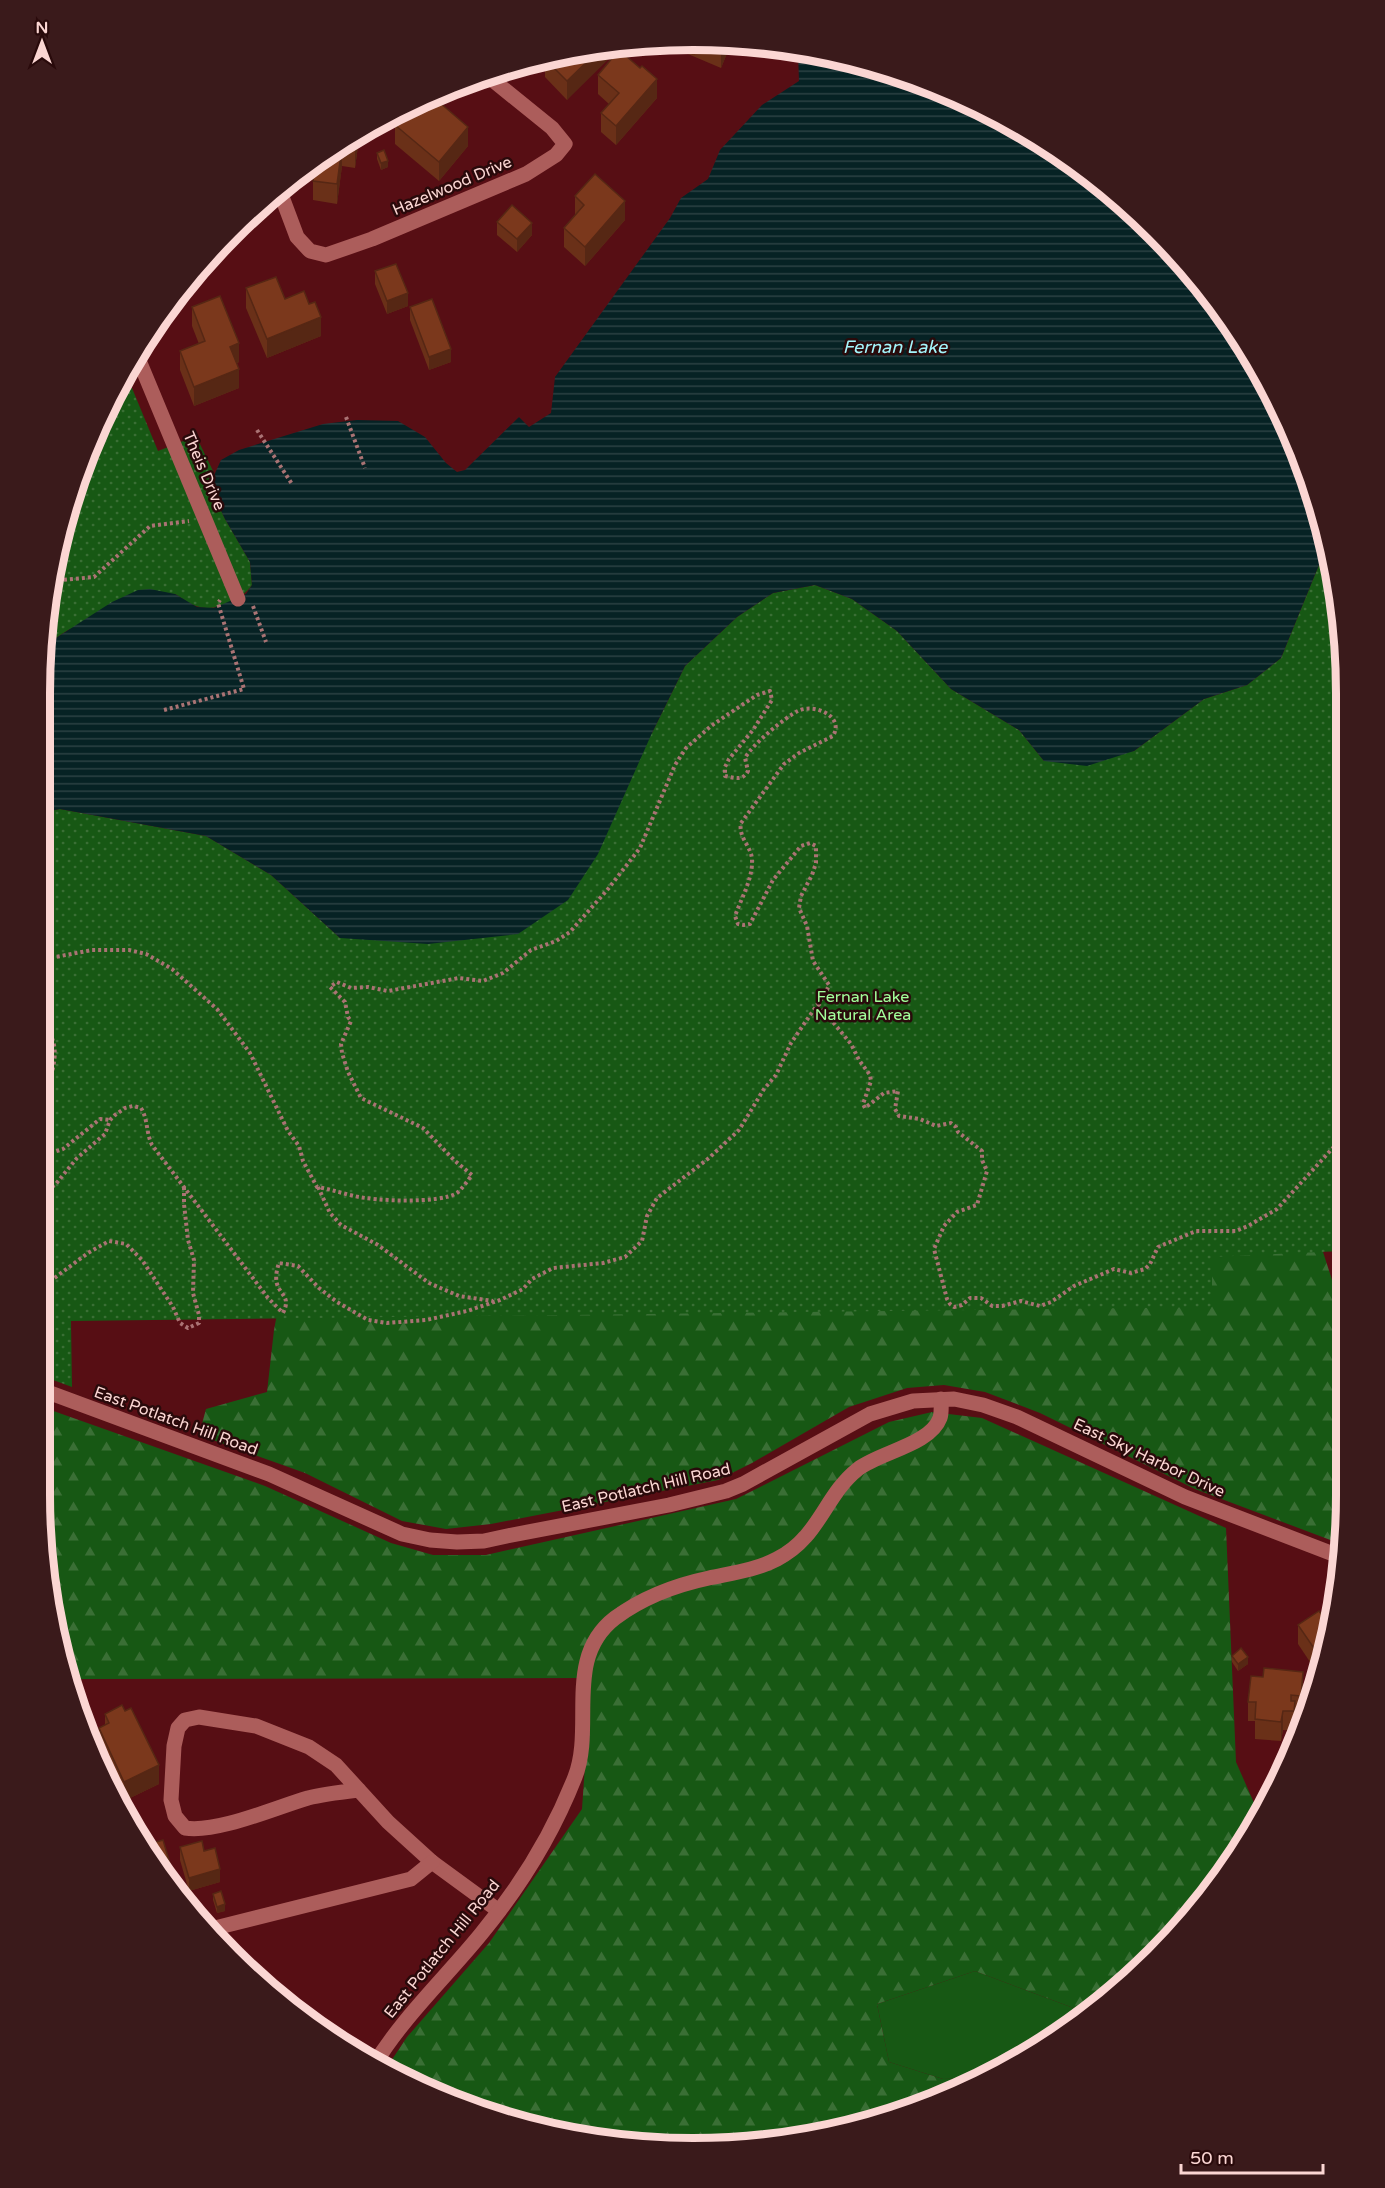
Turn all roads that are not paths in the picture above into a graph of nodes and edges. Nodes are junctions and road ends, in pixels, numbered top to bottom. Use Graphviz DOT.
graph roads {
  1 [pos="494,81"];
  2 [pos="282,198"];
  3 [pos="140,364"];
  4 [pos="245,601"];
  5 [pos="50,1393"];
  6 [pos="941,1399"];
  7 [pos="1332,1554"];
  8 [pos="359,1790"];
  9 [pos="432,1862"];
  10 [pos="499,1911"];
  11 [pos="217,1928"];
  12 [pos="380,2057"];
  1 -- 2 [label="street, Hazelwood Drive"];
  3 -- 4 [label="street, Theis Drive"];
  5 -- 6 [label="street, East Potlatch Hill Road"];
  6 -- 7 [label="street, East Sky Harbor Drive"];
  6 -- 10 [label="street, East Potlatch Hill Road"];
  8 -- 8 [label="street"];
  8 -- 9 [label="street"];
  9 -- 10 [label="street"];
  9 -- 11 [label="street"];
  10 -- 12 [label="street, East Potlatch Hill Road"];
}
